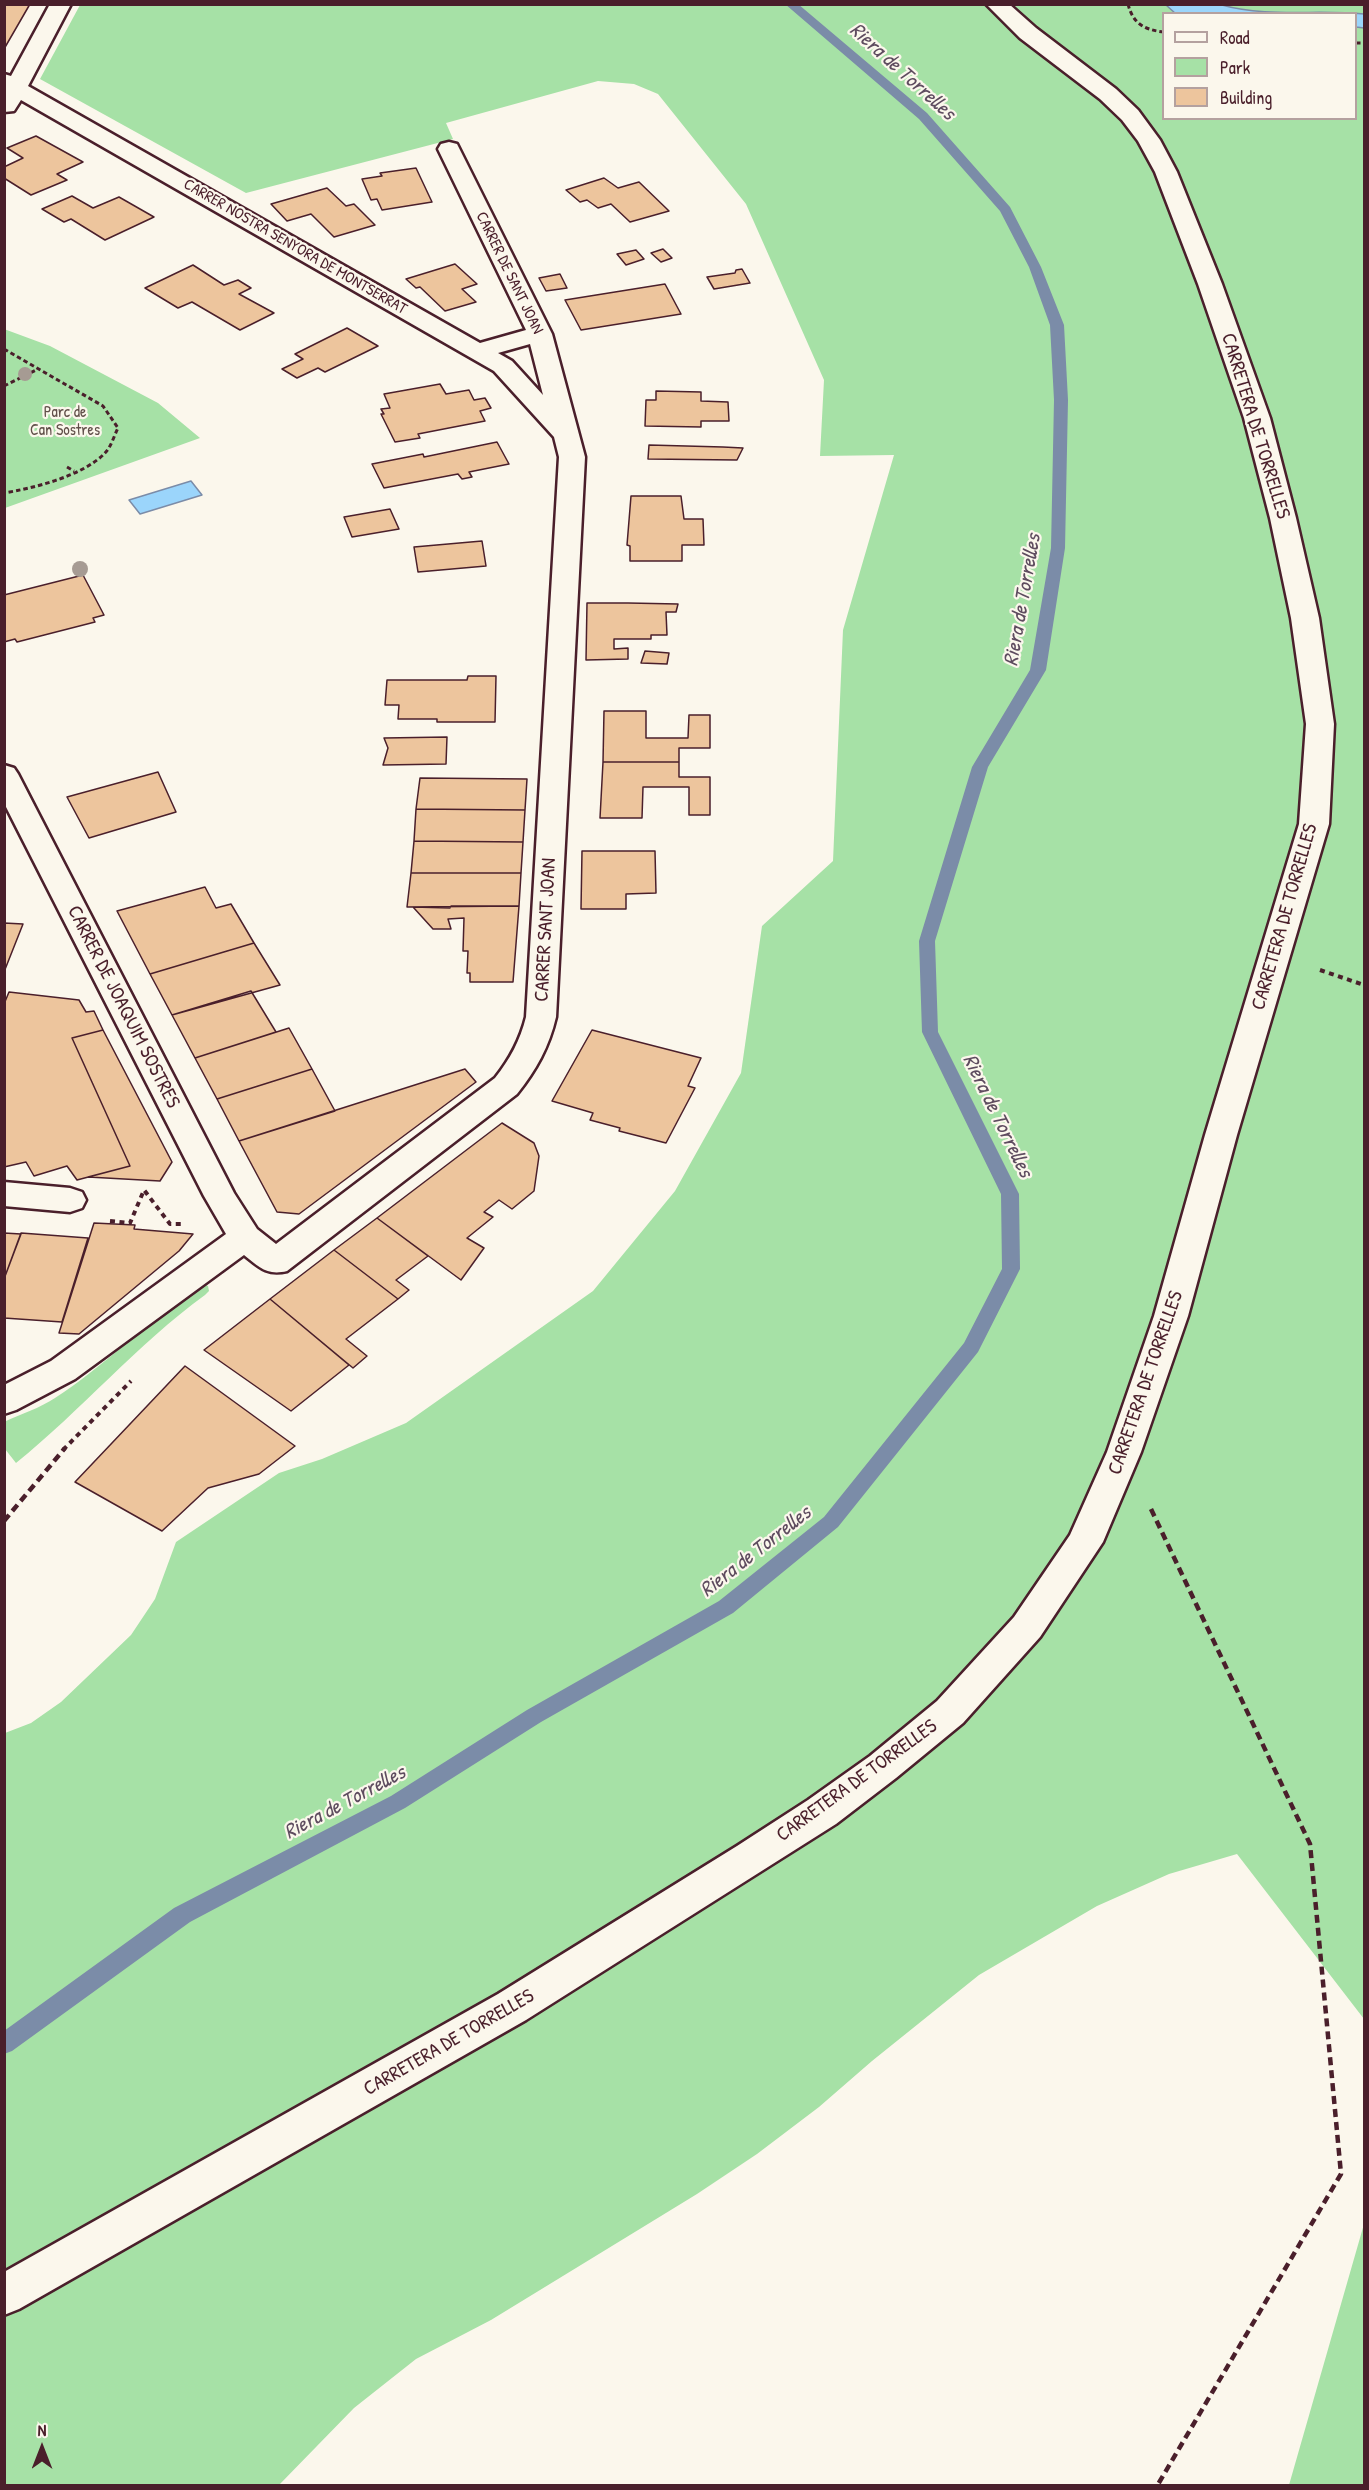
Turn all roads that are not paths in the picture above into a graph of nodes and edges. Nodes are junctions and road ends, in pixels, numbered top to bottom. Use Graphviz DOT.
graph roads {
  1 [pos="61,4"];
  2 [pos="996,4"];
  3 [pos="8,92"];
  4 [pos="449,149"];
  5 [pos="540,334"];
  6 [pos="477,351"];
  7 [pos="568,436"];
  8 [pos="4,774"];
  9 [pos="4,1194"];
  10 [pos="70,1200"];
  11 [pos="245,1237"];
  12 [pos="4,1401"];
  13 [pos="4,2295"];
  1 -- 3 [label="street"];
  2 -- 13 [label="street, CARRETERA DE TORRELLES"];
  3 -- 6 [label="street, CARRER NOSTRA SENYORA DE MONTSERRAT"];
  4 -- 5 [label="street, CARRER DE SANT JOAN"];
  5 -- 6 [label="street"];
  5 -- 7 [label="street, CARRER DE SANT JOAN"];
  6 -- 7 [label="street, CARRER NOSTRA SENYORA DE MONTSERRAT"];
  7 -- 11 [label="street, CARRER SANT JOAN"];
  8 -- 11 [label="street, CARRER DE JOAQUIM SOSTRES"];
  9 -- 10 [label="street"];
  11 -- 12 [label="street"];
}
